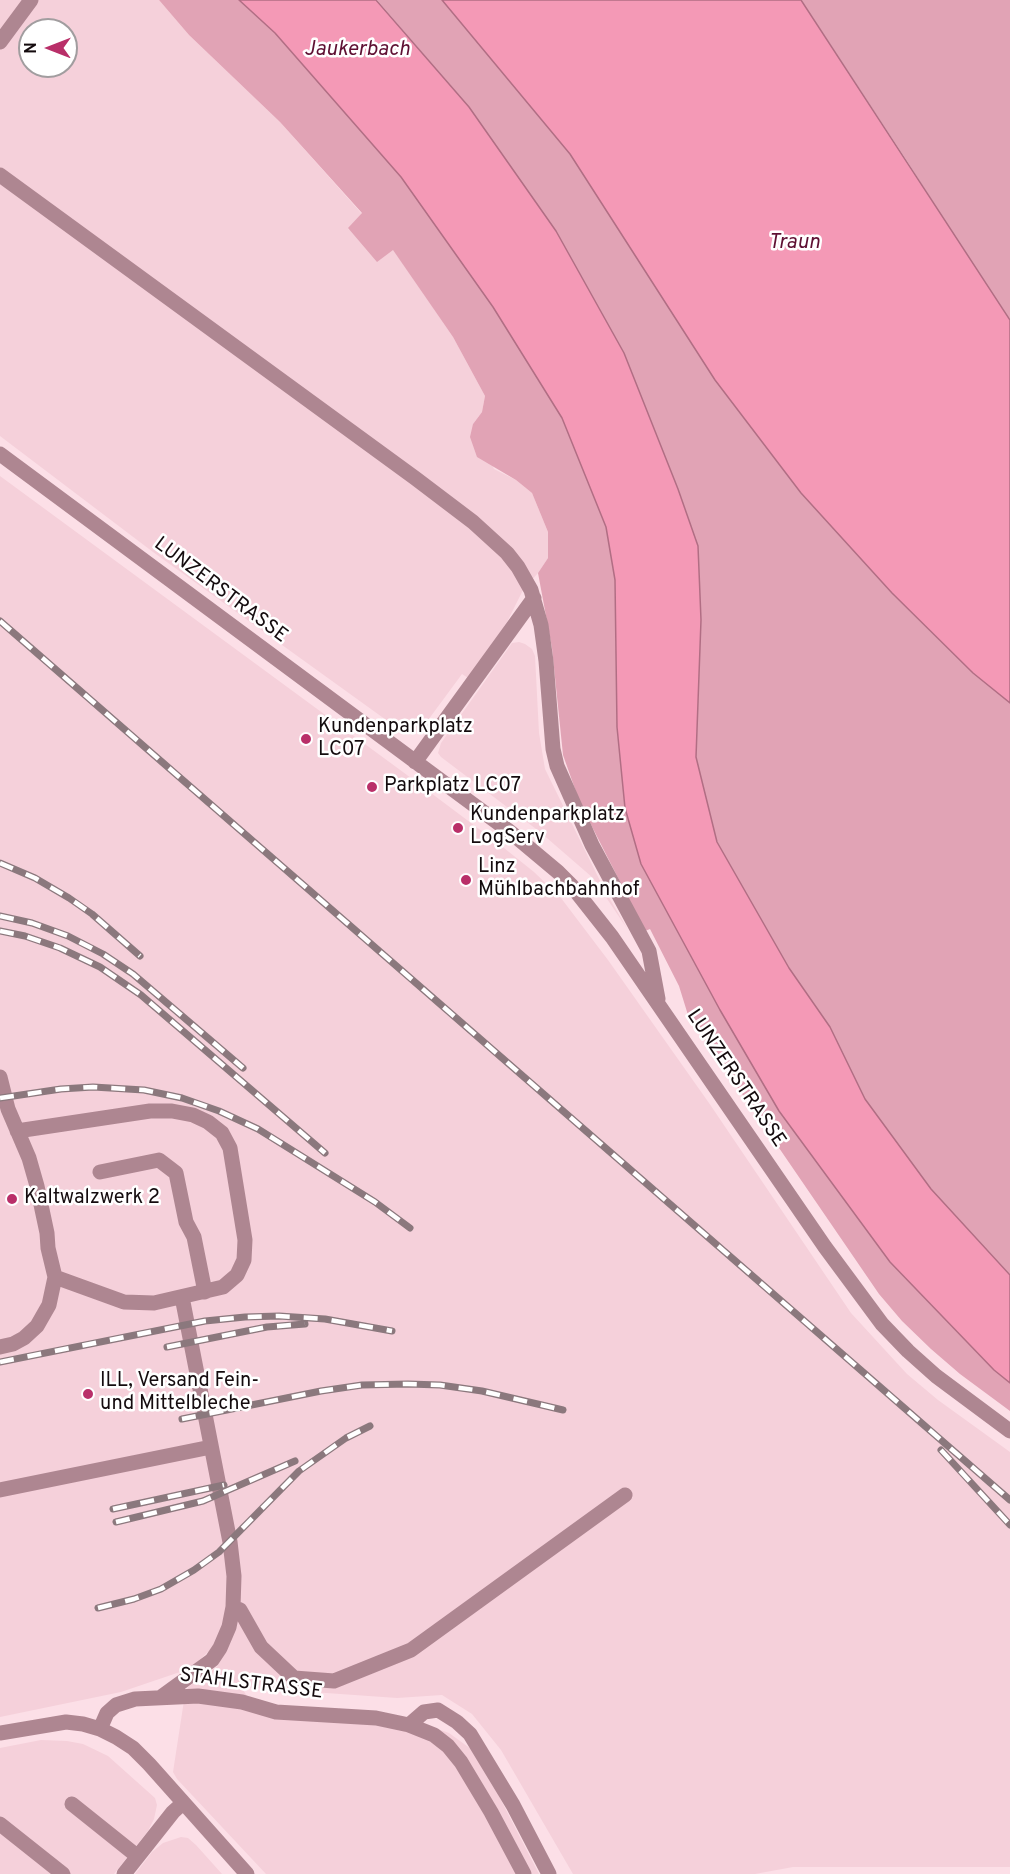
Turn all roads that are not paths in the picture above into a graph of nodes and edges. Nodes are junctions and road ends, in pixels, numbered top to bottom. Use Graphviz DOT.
graph roads {
  1 [pos="31,0"];
  2 [pos="0,42"];
  3 [pos="0,175"];
  4 [pos="0,454"];
  5 [pos="531,591"];
  6 [pos="415,762"];
  7 [pos="659,1005"];
  8 [pos="0,1077"];
  9 [pos="17,1131"];
  10 [pos="100,1172"];
  11 [pos="55,1277"];
  12 [pos="205,1292"];
  13 [pos="182,1297"];
  14 [pos="0,1347"];
  15 [pos="1010,1431"];
  16 [pos="211,1447"];
  17 [pos="0,1490"];
  18 [pos="625,1495"];
  19 [pos="232,1607"];
  20 [pos="161,1696"];
  21 [pos="410,1725"];
  22 [pos="100,1729"];
  23 [pos="0,1733"];
  24 [pos="183,1803"];
  25 [pos="72,1804"];
  26 [pos="0,1824"];
  27 [pos="137,1856"];
  28 [pos="63,1874"];
  29 [pos="124,1874"];
  30 [pos="247,1874"];
  31 [pos="524,1874"];
  32 [pos="549,1874"];
  1 -- 2 [label="street"];
  3 -- 5 [label="street"];
  4 -- 6 [label="street, LUNZERSTRASSE"];
  5 -- 6 [label="street"];
  5 -- 7 [label="street"];
  6 -- 7 [label="street, LUNZERSTRASSE"];
  7 -- 15 [label="street, LUNZERSTRASSE"];
  8 -- 9 [label="street"];
  9 -- 11 [label="street"];
  9 -- 12 [label="street"];
  10 -- 12 [label="street"];
  11 -- 13 [label="street"];
  11 -- 14 [label="street"];
  12 -- 13 [label="street"];
  13 -- 16 [label="street"];
  16 -- 17 [label="street"];
  16 -- 19 [label="street"];
  18 -- 19 [label="street"];
  19 -- 20 [label="street"];
  20 -- 21 [label="street, STAHLSTRASSE"];
  20 -- 22 [label="street, STAHLSTRASSE"];
  21 -- 31 [label="street, STAHLSTRASSE"];
  21 -- 32 [label="street"];
  22 -- 23 [label="street"];
  22 -- 24 [label="street"];
  24 -- 27 [label="street"];
  24 -- 30 [label="street"];
  25 -- 27 [label="street"];
  26 -- 28 [label="street"];
  27 -- 29 [label="street"];
}
